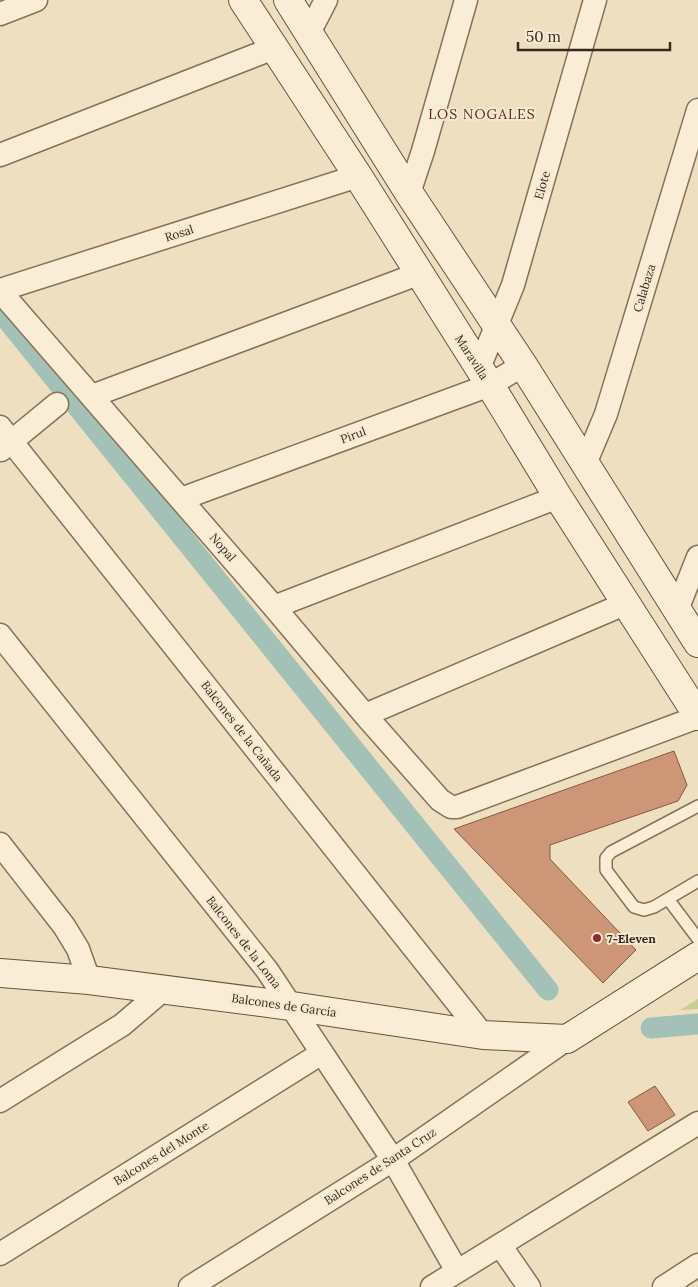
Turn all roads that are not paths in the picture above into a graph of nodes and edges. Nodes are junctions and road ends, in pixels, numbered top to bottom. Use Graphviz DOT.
graph roads {
  1 [pos="36,0"];
  2 [pos="243,0"];
  3 [pos="288,0"];
  4 [pos="326,0"];
  5 [pos="466,0"];
  6 [pos="595,0"];
  7 [pos="0,14"];
  8 [pos="309,33"];
  9 [pos="274,48"];
  10 [pos="698,110"];
  11 [pos="0,155"];
  12 [pos="358,176"];
  13 [pos="409,193"];
  14 [pos="418,274"];
  15 [pos="0,291"];
  16 [pos="496,327"];
  17 [pos="523,365"];
  18 [pos="484,377"];
  19 [pos="92,396"];
  20 [pos="58,404"];
  21 [pos="4,439"];
  22 [pos="585,464"];
  23 [pos="558,497"];
  24 [pos="181,499"];
  25 [pos="698,558"];
  26 [pos="627,603"];
  27 [pos="274,606"];
  28 [pos="677,610"];
  29 [pos="0,635"];
  30 [pos="698,643"];
  31 [pos="365,715"];
  32 [pos="698,717"];
  33 [pos="698,806"];
  34 [pos="0,844"];
  35 [pos="698,882"];
  36 [pos="668,899"];
  37 [pos="698,939"];
  38 [pos="698,956"];
  39 [pos="0,972"];
  40 [pos="89,980"];
  41 [pos="163,990"];
  42 [pos="291,1006"];
  43 [pos="483,1035"];
  44 [pos="567,1040"];
  45 [pos="322,1053"];
  46 [pos="0,1101"];
  47 [pos="698,1123"];
  48 [pos="393,1160"];
  49 [pos="500,1245"];
  50 [pos="0,1254"];
  51 [pos="698,1265"];
  52 [pos="457,1270"];
  53 [pos="190,1287"];
  54 [pos="432,1287"];
  55 [pos="529,1287"];
  56 [pos="664,1287"];
  1 -- 7 [label="street"];
  2 -- 9 [label="main road, Maravilla"];
  3 -- 8 [label="main road"];
  4 -- 8 [label="street"];
  5 -- 13 [label="street"];
  6 -- 16 [label="street, Elote"];
  8 -- 13 [label="main road"];
  9 -- 11 [label="street"];
  9 -- 12 [label="main road, Maravilla"];
  10 -- 22 [label="street, Calabaza"];
  12 -- 14 [label="main road, Maravilla"];
  12 -- 15 [label="street, Rosal"];
  13 -- 16 [label="main road"];
  14 -- 18 [label="main road, Maravilla"];
  14 -- 19 [label="street"];
  15 -- 19 [label="street, Nopal"];
  16 -- 17 [label="main road"];
  16 -- 18 [label="street, Elote"];
  17 -- 18 [label="street, Pirul"];
  17 -- 22 [label="main road"];
  18 -- 23 [label="main road, Maravilla"];
  18 -- 24 [label="street, Pirul"];
  19 -- 24 [label="street, Nopal"];
  20 -- 21 [label="street"];
  21 -- 43 [label="street, Balcones de la Cañada"];
  22 -- 28 [label="main road"];
  23 -- 26 [label="main road, Maravilla"];
  23 -- 27 [label="street"];
  24 -- 27 [label="street, Nopal"];
  25 -- 28 [label="street"];
  26 -- 31 [label="street"];
  26 -- 32 [label="main road, Maravilla"];
  27 -- 31 [label="street, Nopal"];
  28 -- 30 [label="main road"];
  29 -- 42 [label="street, Balcones de la Loma"];
  31 -- 32 [label="street, Nopal"];
  33 -- 36 [label="lane"];
  34 -- 40 [label="street"];
  35 -- 36 [label="lane"];
  36 -- 37 [label="lane"];
  38 -- 44 [label="main road"];
  39 -- 40 [label="main road, Balcones de García"];
  40 -- 41 [label="main road, Balcones de García"];
  41 -- 42 [label="main road, Balcones de García"];
  41 -- 46 [label="street"];
  42 -- 43 [label="main road, Balcones de García"];
  42 -- 45 [label="street, Balcones de la Loma"];
  43 -- 44 [label="main road, Balcones de García"];
  44 -- 48 [label="street, Balcones de Santa Cruz"];
  45 -- 48 [label="street, Balcones de la Loma"];
  45 -- 50 [label="street, Balcones del Monte"];
  47 -- 49 [label="street"];
  48 -- 52 [label="street, Balcones de la Loma"];
  48 -- 53 [label="street, Balcones de Santa Cruz"];
  49 -- 52 [label="street"];
  49 -- 55 [label="street"];
  51 -- 56 [label="street"];
  52 -- 54 [label="street"];
}
